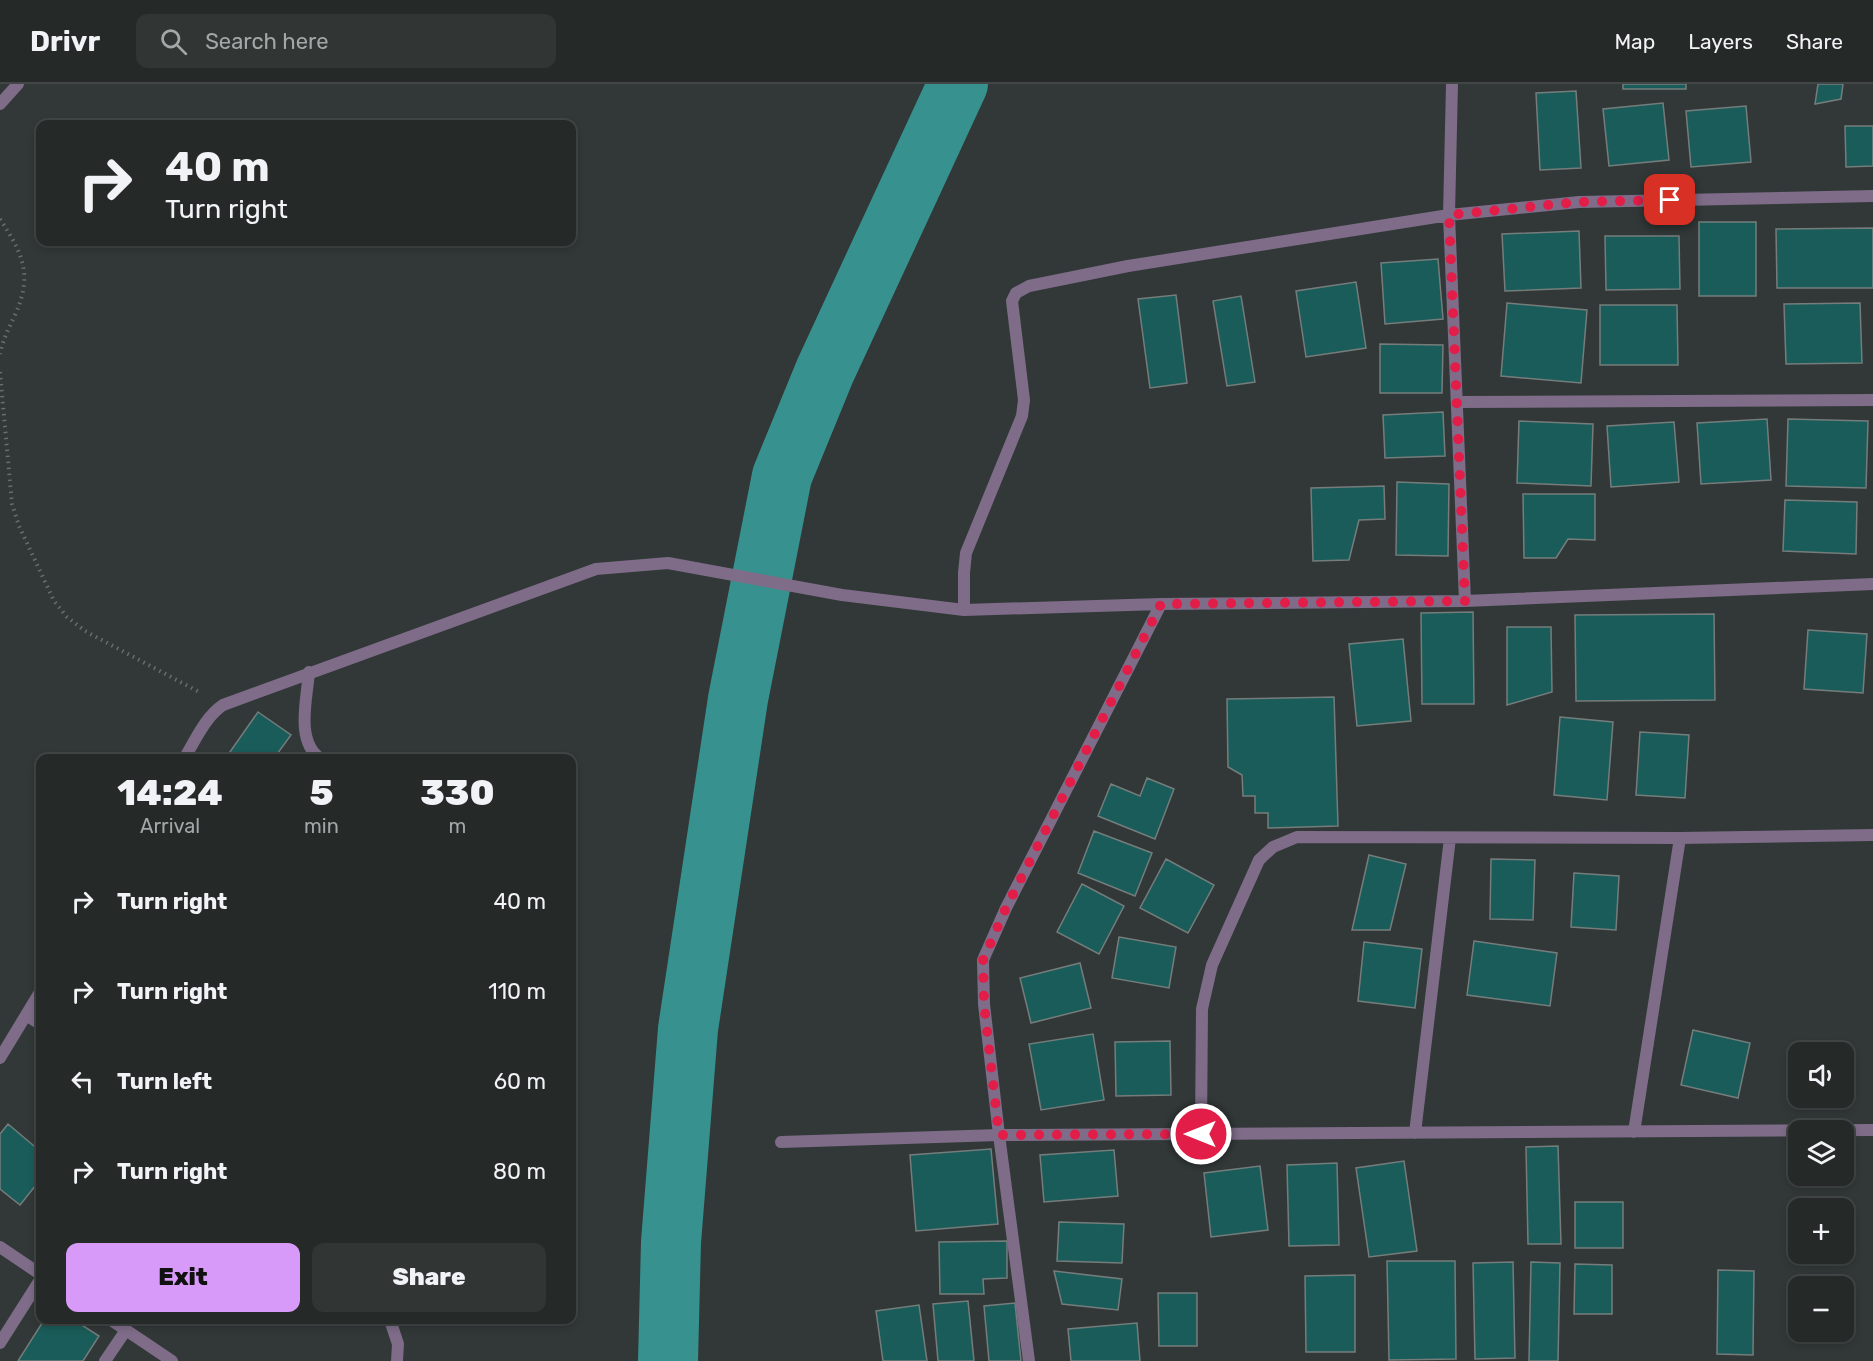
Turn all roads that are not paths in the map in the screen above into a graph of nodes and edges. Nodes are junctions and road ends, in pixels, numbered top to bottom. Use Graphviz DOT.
graph roads {
  1 [pos="18,84"];
  2 [pos="1452,84"];
  3 [pos="0,104"];
  4 [pos="1873,196"];
  5 [pos="1449,215"];
  6 [pos="1873,400"];
  7 [pos="1457,402"];
  8 [pos="1873,584"];
  9 [pos="1465,601"];
  10 [pos="1161,604"];
  11 [pos="964,610"];
  12 [pos="309,672"];
  13 [pos="187,754"];
  14 [pos="316,754"];
  15 [pos="1873,835"];
  16 [pos="1449,838"];
  17 [pos="1680,838"];
  18 [pos="36,999"];
  19 [pos="26,1015"];
  20 [pos="36,1021"];
  21 [pos="0,1058"];
  22 [pos="1873,1130"];
  23 [pos="1634,1132"];
  24 [pos="1415,1133"];
  25 [pos="1201,1134"];
  26 [pos="999,1135"];
  27 [pos="781,1142"];
  28 [pos="0,1247"];
  29 [pos="36,1271"];
  30 [pos="36,1286"];
  31 [pos="117,1324"];
  32 [pos="391,1324"];
  33 [pos="126,1330"];
  34 [pos="0,1343"];
  35 [pos="105,1361"];
  36 [pos="172,1361"];
  37 [pos="397,1361"];
  38 [pos="1029,1361"];
  1 -- 3 [label="street"];
  2 -- 5 [label="street"];
  4 -- 5 [label="street"];
  5 -- 7 [label="street"];
  5 -- 11 [label="street"];
  6 -- 7 [label="street"];
  7 -- 9 [label="street"];
  8 -- 9 [label="street"];
  9 -- 10 [label="street"];
  10 -- 11 [label="street"];
  10 -- 26 [label="street"];
  11 -- 12 [label="street"];
  12 -- 13 [label="street"];
  12 -- 14 [label="street"];
  15 -- 17 [label="street"];
  16 -- 17 [label="street"];
  16 -- 24 [label="street"];
  16 -- 25 [label="street"];
  17 -- 23 [label="street"];
  18 -- 19 [label="street"];
  19 -- 20 [label="street"];
  19 -- 21 [label="street"];
  22 -- 23 [label="street"];
  23 -- 24 [label="street"];
  24 -- 25 [label="street"];
  25 -- 26 [label="street"];
  26 -- 27 [label="street"];
  26 -- 38 [label="street"];
  28 -- 29 [label="street"];
  30 -- 34 [label="street"];
  31 -- 33 [label="street"];
  32 -- 37 [label="street"];
  33 -- 35 [label="street"];
  33 -- 36 [label="street"];
}
